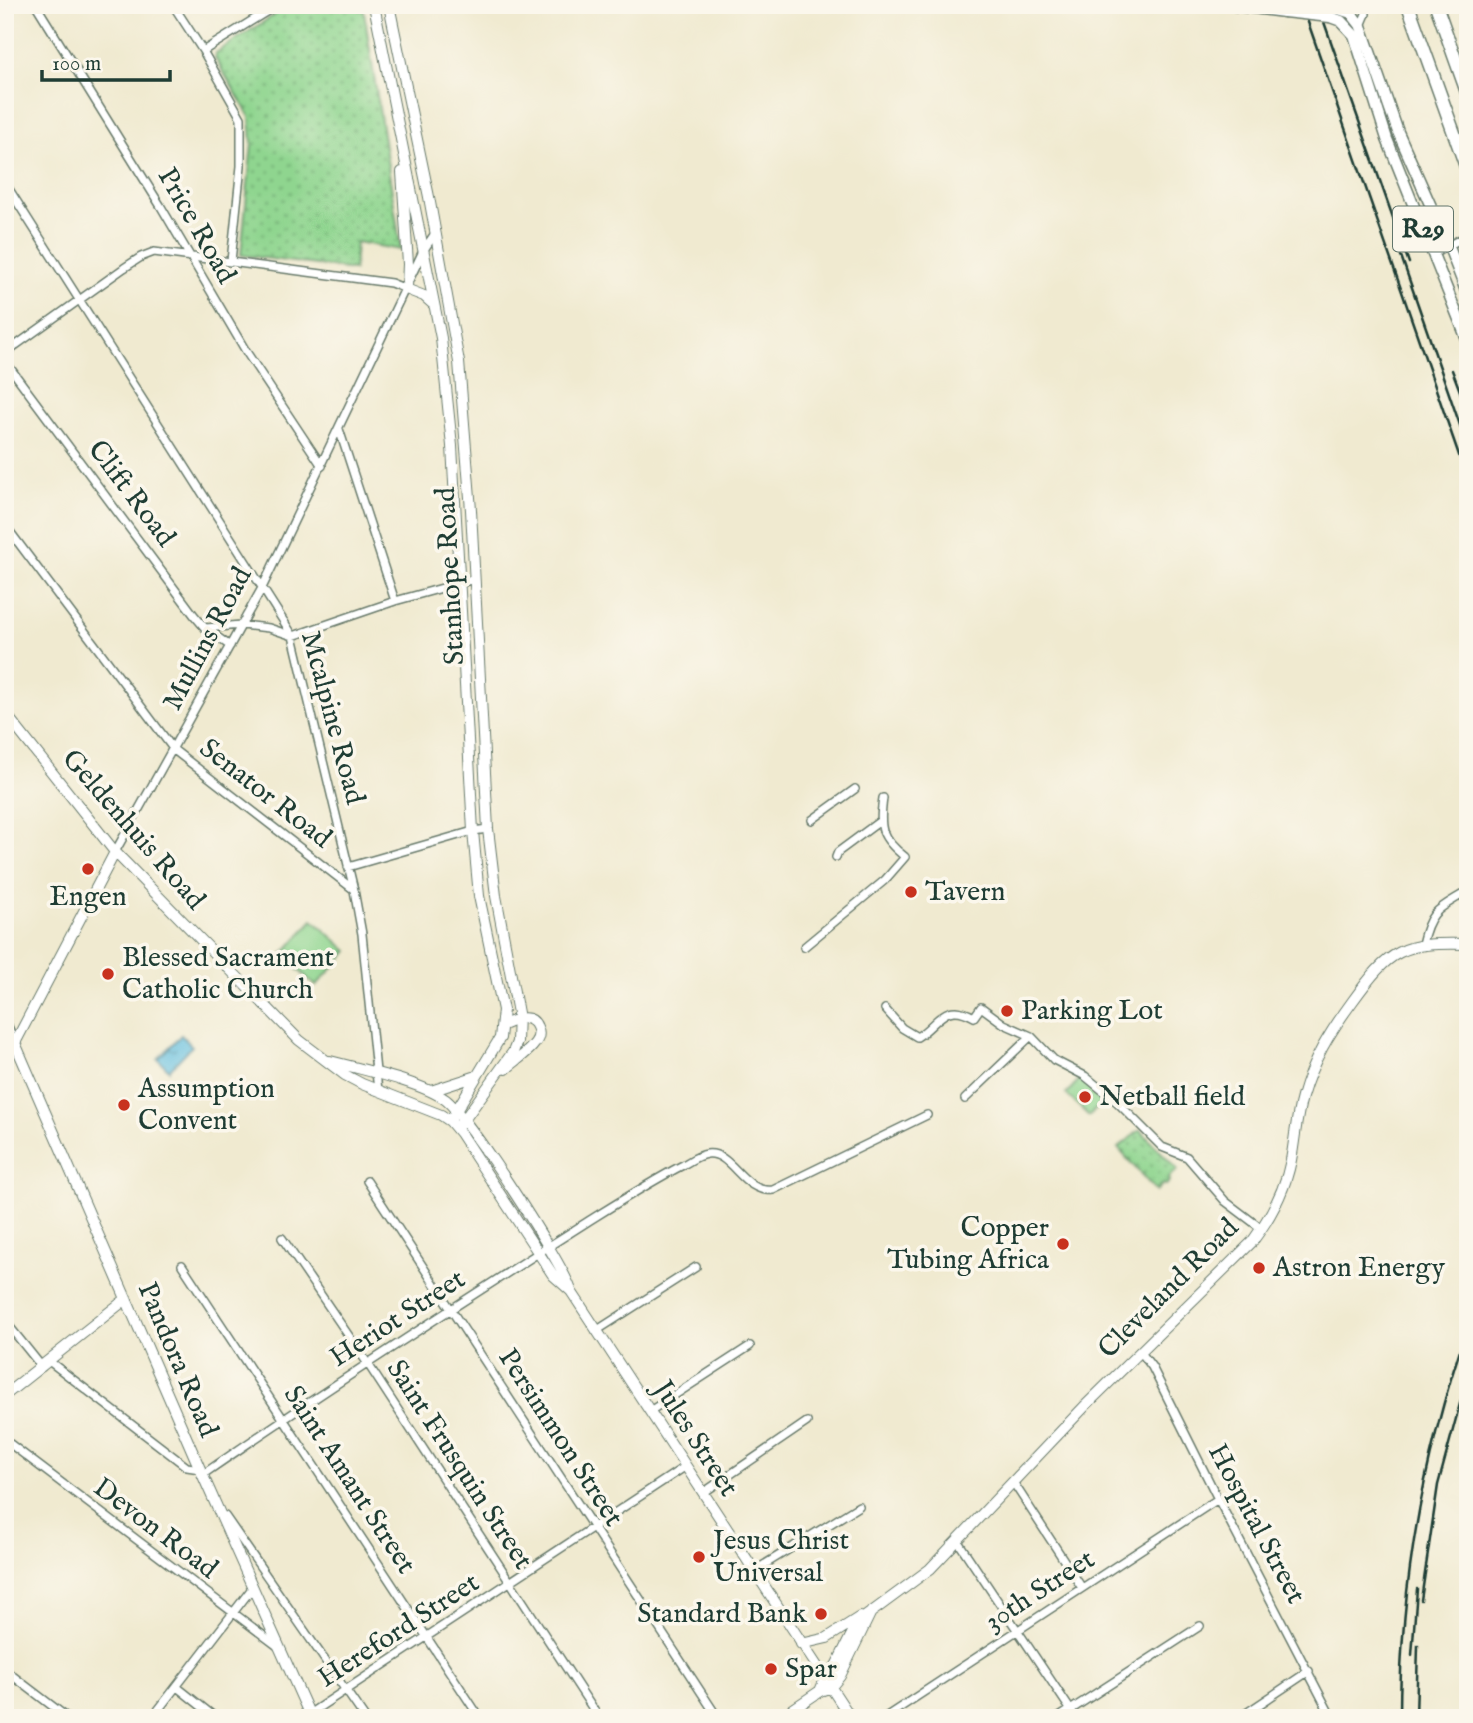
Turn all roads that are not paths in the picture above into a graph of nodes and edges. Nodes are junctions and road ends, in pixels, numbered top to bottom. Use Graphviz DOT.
graph roads {
  1 [pos="36,5"];
  2 [pos="173,5"];
  3 [pos="277,5"];
  4 [pos="374,5"];
  5 [pos="389,5"];
  6 [pos="1229,5"];
  7 [pos="1326,5"];
  8 [pos="1365,5"];
  9 [pos="1408,5"];
  10 [pos="1436,5"];
  11 [pos="1349,8"];
  12 [pos="1341,21"];
  13 [pos="1358,30"];
  14 [pos="203,51"];
  15 [pos="1468,95"];
  16 [pos="1384,112"];
  17 [pos="400,134"];
  18 [pos="1468,172"];
  19 [pos="5,183"];
  20 [pos="436,232"];
  21 [pos="1465,237"];
  22 [pos="1449,247"];
  23 [pos="423,251"];
  24 [pos="1433,254"];
  25 [pos="190,256"];
  26 [pos="231,261"];
  27 [pos="406,288"];
  28 [pos="1468,296"];
  29 [pos="79,300"];
  30 [pos="434,304"];
  31 [pos="1468,342"];
  32 [pos="5,354"];
  33 [pos="5,361"];
  34 [pos="338,429"];
  35 [pos="322,466"];
  36 [pos="5,525"];
  37 [pos="475,579"];
  38 [pos="460,583"];
  39 [pos="262,588"];
  40 [pos="395,601"];
  41 [pos="241,625"];
  42 [pos="205,628"];
  43 [pos="293,636"];
  44 [pos="478,644"];
  45 [pos="463,645"];
  46 [pos="230,646"];
  47 [pos="5,713"];
  48 [pos="174,750"];
  49 [pos="855,789"];
  50 [pos="883,798"];
  51 [pos="812,820"];
  52 [pos="880,821"];
  53 [pos="488,829"];
  54 [pos="473,831"];
  55 [pos="115,852"];
  56 [pos="835,857"];
  57 [pos="348,867"];
  58 [pos="354,890"];
  59 [pos="1468,891"];
  60 [pos="479,896"];
  61 [pos="496,896"];
  62 [pos="1422,944"];
  63 [pos="1468,944"];
  64 [pos="804,947"];
  65 [pos="885,1009"];
  66 [pos="5,1019"];
  67 [pos="518,1019"];
  68 [pos="503,1025"];
  69 [pos="1031,1036"];
  70 [pos="15,1042"];
  71 [pos="5,1059"];
  72 [pos="323,1059"];
  73 [pos="377,1074"];
  74 [pos="478,1075"];
  75 [pos="497,1076"];
  76 [pos="378,1091"];
  77 [pos="431,1091"];
  78 [pos="965,1099"];
  79 [pos="456,1110"];
  80 [pos="927,1115"];
  81 [pos="457,1123"];
  82 [pos="367,1181"];
  83 [pos="1262,1229"];
  84 [pos="282,1238"];
  85 [pos="548,1247"];
  86 [pos="539,1253"];
  87 [pos="182,1265"];
  88 [pos="696,1266"];
  89 [pos="571,1291"];
  90 [pos="126,1299"];
  91 [pos="452,1309"];
  92 [pos="5,1321"];
  93 [pos="596,1331"];
  94 [pos="750,1346"];
  95 [pos="1140,1351"];
  96 [pos="45,1364"];
  97 [pos="368,1364"];
  98 [pos="5,1395"];
  99 [pos="650,1411"];
  100 [pos="284,1418"];
  101 [pos="807,1422"];
  102 [pos="5,1440"];
  103 [pos="686,1466"];
  104 [pos="201,1472"];
  105 [pos="1013,1482"];
  106 [pos="703,1493"];
  107 [pos="1218,1499"];
  108 [pos="859,1506"];
  109 [pos="218,1507"];
  110 [pos="593,1528"];
  111 [pos="957,1540"];
  112 [pos="754,1571"];
  113 [pos="511,1583"];
  114 [pos="253,1587"];
  115 [pos="1082,1588"];
  116 [pos="232,1614"];
  117 [pos="867,1614"];
  118 [pos="1200,1626"];
  119 [pos="1019,1631"];
  120 [pos="427,1636"];
  121 [pos="801,1644"];
  122 [pos="281,1649"];
  123 [pos="5,1670"];
  124 [pos="1309,1671"];
  125 [pos="825,1686"];
  126 [pos="177,1687"];
  127 [pos="347,1690"];
  128 [pos="1070,1710"];
  129 [pos="310,1716"];
  130 [pos="68,1718"];
  131 [pos="152,1718"];
  132 [pos="216,1718"];
  133 [pos="365,1718"];
  134 [pos="480,1718"];
  135 [pos="599,1718"];
  136 [pos="718,1718"];
  137 [pos="780,1718"];
  138 [pos="851,1718"];
  139 [pos="884,1718"];
  140 [pos="1058,1718"];
  141 [pos="1076,1718"];
  142 [pos="1239,1718"];
  143 [pos="1332,1718"];
  1 -- 25 [label="street, Price Road"];
  2 -- 14 [label="street"];
  3 -- 14 [label="street"];
  4 -- 17 [label="main road, Stanhope Road"];
  5 -- 20 [label="main road, Stanhope Road"];
  6 -- 12 [label="main road, bridge"];
  7 -- 11 [label="main road"];
  8 -- 13 [label="street"];
  9 -- 18 [label="highway"];
  10 -- 15 [label="highway"];
  11 -- 12 [label="street"];
  11 -- 13 [label="main road, R29"];
  12 -- 13 [label="main road, R29"];
  13 -- 16 [label="main road, R29"];
  14 -- 26 [label="street"];
  16 -- 22 [label="main road, R29"];
  16 -- 24 [label="main road, R29"];
  17 -- 23 [label="main road, Stanhope Road"];
  17 -- 27 [label="main road"];
  19 -- 29 [label="street, Mcalpine Road"];
  20 -- 23 [label="street, Mullins Road"];
  20 -- 37 [label="main road, Stanhope Road"];
  21 -- 22 [label="street"];
  22 -- 24 [label="street"];
  22 -- 28 [label="main road, R29"];
  23 -- 27 [label="street, Mullins Road"];
  23 -- 30 [label="main road, Stanhope Road"];
  24 -- 31 [label="main road, R29"];
  25 -- 26 [label="street"];
  25 -- 29 [label="street"];
  25 -- 35 [label="street, Price Road"];
  26 -- 27 [label="street"];
  27 -- 30 [label="main road"];
  27 -- 34 [label="street, Mullins Road"];
  29 -- 32 [label="street"];
  29 -- 39 [label="street, Mcalpine Road"];
  30 -- 38 [label="main road, Stanhope Road"];
  33 -- 42 [label="street, Clift Road"];
  34 -- 35 [label="street, Mullins Road"];
  34 -- 40 [label="street"];
  35 -- 39 [label="street, Mullins Road"];
  36 -- 48 [label="street, Senator Road"];
  37 -- 38 [label="street"];
  37 -- 44 [label="main road, Stanhope Road"];
  38 -- 40 [label="street"];
  38 -- 45 [label="main road, Stanhope Road"];
  39 -- 41 [label="street, Mullins Road"];
  39 -- 43 [label="street, Mcalpine Road"];
  40 -- 43 [label="street"];
  41 -- 42 [label="street"];
  41 -- 43 [label="street"];
  41 -- 46 [label="street, Mullins Road"];
  42 -- 46 [label="street, Clift Road"];
  43 -- 57 [label="street, Mcalpine Road"];
  44 -- 45 [label="main road"];
  44 -- 53 [label="main road, Stanhope Road"];
  45 -- 54 [label="main road, Stanhope Road"];
  46 -- 48 [label="street, Mullins Road"];
  47 -- 55 [label="main road, Geldenhuis Road"];
  48 -- 55 [label="street, Mullins Road"];
  48 -- 58 [label="street, Senator Road"];
  49 -- 51 [label="street"];
  50 -- 52 [label="street"];
  52 -- 56 [label="street"];
  52 -- 64 [label="street"];
  53 -- 54 [label="street"];
  53 -- 61 [label="main road, Stanhope Road"];
  54 -- 57 [label="street"];
  54 -- 60 [label="main road, Stanhope Road"];
  55 -- 70 [label="main road, Mullins Road"];
  55 -- 72 [label="main road, Geldenhuis Road"];
  57 -- 58 [label="street, Mcalpine Road"];
  58 -- 73 [label="street, Mcalpine Road"];
  59 -- 62 [label="street"];
  60 -- 61 [label="main road"];
  60 -- 68 [label="main road, Stanhope Road"];
  61 -- 67 [label="main road, Stanhope Road"];
  62 -- 63 [label="main road, Cleveland Road"];
  62 -- 83 [label="main road, Cleveland Road"];
  65 -- 69 [label="street"];
  66 -- 70 [label="street, Pandora Road"];
  67 -- 68 [label="main road"];
  67 -- 75 [label="main road, Stanhope Road"];
  67 -- 75 [label="main road"];
  68 -- 74 [label="main road"];
  69 -- 78 [label="street"];
  69 -- 83 [label="street"];
  70 -- 71 [label="street, Mullins Road"];
  70 -- 90 [label="main road, Pandora Road"];
  72 -- 73 [label="main road, Geldenhuis Road"];
  72 -- 76 [label="main road, Geldenhuis Road"];
  73 -- 76 [label="street, Mcalpine Road"];
  73 -- 77 [label="main road, Geldenhuis Road"];
  74 -- 77 [label="main road"];
  74 -- 79 [label="main road"];
  75 -- 81 [label="main road, Stanhope Road"];
  76 -- 81 [label="main road, Geldenhuis Road"];
  77 -- 79 [label="main road, Geldenhuis Road"];
  79 -- 81 [label="main road"];
  80 -- 85 [label="street, Heriot Street"];
  81 -- 85 [label="main road, Jules Street"];
  81 -- 86 [label="main road, Jules Street"];
  82 -- 91 [label="street, Persimmon Street"];
  83 -- 95 [label="main road, Cleveland Road"];
  84 -- 97 [label="street, Saint Frusquin Street"];
  85 -- 86 [label="street, Heriot Street"];
  85 -- 89 [label="main road, Jules Street"];
  86 -- 89 [label="main road, Jules Street"];
  86 -- 91 [label="street, Heriot Street"];
  87 -- 100 [label="street, Saint Amant Street"];
  88 -- 93 [label="street"];
  89 -- 93 [label="main road, Jules Street"];
  90 -- 96 [label="main road"];
  90 -- 104 [label="main road, Pandora Road"];
  91 -- 97 [label="street, Heriot Street"];
  91 -- 110 [label="street, Persimmon Street"];
  92 -- 96 [label="street"];
  93 -- 99 [label="main road, Jules Street"];
  94 -- 99 [label="street"];
  95 -- 105 [label="main road, Cleveland Road"];
  95 -- 107 [label="street, Hospital Street"];
  96 -- 98 [label="main road"];
  96 -- 104 [label="street"];
  97 -- 100 [label="street, Heriot Street"];
  97 -- 113 [label="street, Saint Frusquin Street"];
  99 -- 103 [label="main road, Jules Street"];
  100 -- 104 [label="street, Heriot Street"];
  100 -- 120 [label="street, Saint Amant Street"];
  101 -- 106 [label="street"];
  102 -- 116 [label="street, Devon Road"];
  103 -- 106 [label="main road, Jules Street"];
  103 -- 110 [label="street, Hereford Street"];
  104 -- 109 [label="main road, Pandora Road"];
  105 -- 111 [label="main road, Cleveland Road"];
  105 -- 115 [label="street"];
  106 -- 112 [label="main road, Jules Street"];
  107 -- 115 [label="street, 30th Street"];
  107 -- 124 [label="street, Hospital Street"];
  108 -- 112 [label="street"];
  109 -- 114 [label="main road, Pandora Road"];
  109 -- 127 [label="street"];
  110 -- 113 [label="street, Hereford Street"];
  110 -- 136 [label="street, Persimmon Street"];
  111 -- 117 [label="main road, Cleveland Road"];
  111 -- 119 [label="street"];
  112 -- 121 [label="main road, Jules Street"];
  113 -- 120 [label="street, Hereford Street"];
  113 -- 135 [label="street, Saint Frusquin Street"];
  114 -- 116 [label="street"];
  114 -- 122 [label="main road, Pandora Road"];
  115 -- 119 [label="street, 30th Street"];
  116 -- 122 [label="street, Devon Road"];
  116 -- 126 [label="street"];
  117 -- 121 [label="main road, Cleveland Road"];
  117 -- 125 [label="main road"];
  118 -- 128 [label="street"];
  119 -- 128 [label="street"];
  119 -- 139 [label="street, 30th Street"];
  120 -- 127 [label="street, Hereford Street"];
  120 -- 134 [label="street, Saint Amant Street"];
  121 -- 125 [label="main road, Jules Street"];
  122 -- 129 [label="main road, Pandora Road"];
  123 -- 130 [label="street"];
  124 -- 142 [label="street"];
  124 -- 143 [label="street, Hospital Street"];
  125 -- 137 [label="main road"];
  125 -- 138 [label="main road, Jules Street"];
  126 -- 131 [label="street"];
  126 -- 132 [label="street"];
  127 -- 129 [label="street, Hereford Street"];
  127 -- 133 [label="street"];
  128 -- 140 [label="street"];
  128 -- 141 [label="street"];
}
